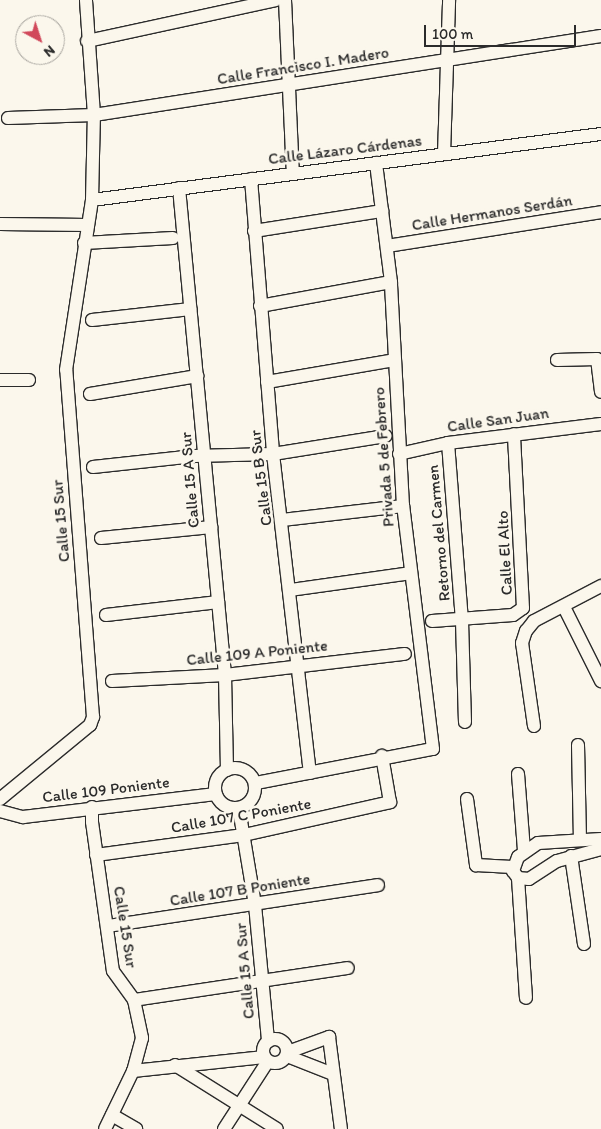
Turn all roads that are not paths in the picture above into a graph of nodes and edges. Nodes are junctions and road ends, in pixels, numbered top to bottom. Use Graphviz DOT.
graph roads {
  1 [pos="86,0"];
  2 [pos="276,0"];
  3 [pos="285,0"];
  4 [pos="449,0"];
  5 [pos="601,36"];
  6 [pos="87,41"];
  7 [pos="446,60"];
  8 [pos="289,84"];
  9 [pos="94,115"];
  10 [pos="8,118"];
  11 [pos="601,134"];
  12 [pos="444,154"];
  13 [pos="376,163"];
  14 [pos="293,174"];
  15 [pos="251,179"];
  16 [pos="179,188"];
  17 [pos="92,200"];
  18 [pos="382,211"];
  19 [pos="601,212"];
  20 [pos="0,224"];
  21 [pos="88,225"];
  22 [pos="254,231"];
  23 [pos="174,238"];
  24 [pos="84,243"];
  25 [pos="387,246"];
  26 [pos="390,282"];
  27 [pos="260,306"];
  28 [pos="190,308"];
  29 [pos="92,320"];
  30 [pos="394,360"];
  31 [pos="557,360"];
  32 [pos="198,376"];
  33 [pos="0,380"];
  34 [pos="29,380"];
  35 [pos="267,382"];
  36 [pos="601,392"];
  37 [pos="90,394"];
  38 [pos="601,424"];
  39 [pos="514,434"];
  40 [pos="386,436"];
  41 [pos="448,443"];
  42 [pos="273,454"];
  43 [pos="399,454"];
  44 [pos="204,456"];
  45 [pos="93,468"];
  46 [pos="403,506"];
  47 [pos="282,520"];
  48 [pos="210,527"];
  49 [pos="101,538"];
  50 [pos="411,573"];
  51 [pos="601,586"];
  52 [pos="290,590"];
  53 [pos="218,602"];
  54 [pos="564,607"];
  55 [pos="106,615"];
  56 [pos="432,621"];
  57 [pos="462,621"];
  58 [pos="405,654"];
  59 [pos="299,665"];
  60 [pos="225,675"];
  61 [pos="112,681"];
  62 [pos="601,681"];
  63 [pos="465,722"];
  64 [pos="534,726"];
  65 [pos="578,745"];
  66 [pos="382,756"];
  67 [pos="227,770"];
  68 [pos="310,773"];
  69 [pos="518,774"];
  70 [pos="256,784"];
  71 [pos="216,794"];
  72 [pos="467,798"];
  73 [pos="0,799"];
  74 [pos="92,807"];
  75 [pos="239,809"];
  76 [pos="0,811"];
  77 [pos="244,835"];
  78 [pos="601,839"];
  79 [pos="580,840"];
  80 [pos="601,849"];
  81 [pos="524,851"];
  82 [pos="96,854"];
  83 [pos="571,856"];
  84 [pos="515,873"];
  85 [pos="378,885"];
  86 [pos="255,905"];
  87 [pos="108,926"];
  88 [pos="584,944"];
  89 [pos="348,968"];
  90 [pos="263,982"];
  91 [pos="526,998"];
  92 [pos="134,1000"];
  93 [pos="268,1041"];
  94 [pos="287,1054"];
  95 [pos="266,1059"];
  96 [pos="175,1065"];
  97 [pos="133,1071"];
  98 [pos="333,1074"];
  99 [pos="239,1106"];
  100 [pos="112,1115"];
  101 [pos="105,1129"];
  102 [pos="136,1129"];
  103 [pos="224,1129"];
  104 [pos="277,1129"];
  105 [pos="341,1129"];
  1 -- 6 [label="street, Calle 15 Sur"];
  2 -- 6 [label="street"];
  3 -- 8 [label="street"];
  4 -- 7 [label="street"];
  5 -- 7 [label="street, Calle Francisco I. Madero"];
  6 -- 9 [label="street, Calle 15 Sur"];
  7 -- 8 [label="street, Calle Francisco I. Madero"];
  7 -- 12 [label="street"];
  8 -- 9 [label="street, Calle Francisco I. Madero"];
  8 -- 14 [label="street"];
  9 -- 10 [label="street, Calle Francisco I. Madero"];
  9 -- 17 [label="street, Calle 15 Sur"];
  11 -- 12 [label="street, Calle Lázaro Cárdenas"];
  12 -- 13 [label="street, Calle Lázaro Cárdenas"];
  13 -- 14 [label="street, Calle Lázaro Cárdenas"];
  13 -- 18 [label="street, Privada 5 de Febrero"];
  14 -- 15 [label="street, Calle Lázaro Cárdenas"];
  15 -- 16 [label="street, Calle Lázaro Cárdenas"];
  15 -- 22 [label="street, Calle 15 B Sur"];
  16 -- 17 [label="street, Calle Lázaro Cárdenas"];
  16 -- 28 [label="street, Calle 15 A Sur"];
  17 -- 21 [label="street, Calle 15 Sur"];
  18 -- 22 [label="street"];
  18 -- 25 [label="street, Privada 5 de Febrero"];
  19 -- 25 [label="street, Calle Hermanos Serdán"];
  20 -- 21 [label="street"];
  21 -- 24 [label="street, Calle 15 Sur"];
  22 -- 27 [label="street, Calle 15 B Sur"];
  23 -- 24 [label="street"];
  24 -- 73 [label="street, Calle 15 Sur"];
  25 -- 26 [label="street, Privada 5 de Febrero"];
  26 -- 27 [label="street"];
  26 -- 30 [label="street, Privada 5 de Febrero"];
  27 -- 35 [label="street, Calle 15 B Sur"];
  28 -- 29 [label="street"];
  28 -- 32 [label="street, Calle 15 A Sur"];
  30 -- 35 [label="street"];
  30 -- 43 [label="street, Privada 5 de Febrero"];
  31 -- 36 [label="street"];
  32 -- 37 [label="street"];
  32 -- 44 [label="street, Calle 15 A Sur"];
  33 -- 34 [label="street"];
  35 -- 42 [label="street, Calle 15 B Sur"];
  38 -- 39 [label="street, Calle San Juan"];
  39 -- 41 [label="street, Calle San Juan"];
  39 -- 57 [label="street, Calle El Alto"];
  40 -- 42 [label="street"];
  41 -- 43 [label="street, Calle San Juan"];
  41 -- 57 [label="street, Retorno del Carmen"];
  42 -- 44 [label="street"];
  42 -- 47 [label="street, Calle 15 B Sur"];
  43 -- 46 [label="street, Privada 5 de Febrero"];
  44 -- 45 [label="street"];
  44 -- 48 [label="street, Calle 15 A Sur"];
  46 -- 47 [label="street"];
  46 -- 50 [label="street, Privada 5 de Febrero"];
  47 -- 52 [label="street, Calle 15 B Sur"];
  48 -- 49 [label="street"];
  48 -- 53 [label="street, Calle 15 A Sur"];
  50 -- 52 [label="street"];
  50 -- 66 [label="street, Privada 5 de Febrero"];
  51 -- 54 [label="street"];
  52 -- 59 [label="street, Calle 15 B Sur"];
  53 -- 55 [label="street"];
  53 -- 60 [label="street, Calle 15 A Sur"];
  54 -- 62 [label="street"];
  54 -- 64 [label="street"];
  56 -- 57 [label="street, Calle El Alto"];
  57 -- 63 [label="street, Retorno del Carmen"];
  58 -- 59 [label="street, Calle 109 A Poniente"];
  59 -- 60 [label="street, Calle 109 A Poniente"];
  59 -- 68 [label="street, Calle 15 B Sur"];
  60 -- 61 [label="street, Calle 109 A Poniente"];
  60 -- 67 [label="street, Calle 15 A Sur"];
  65 -- 79 [label="street"];
  66 -- 68 [label="street"];
  66 -- 77 [label="street, Calle 107 C Poniente"];
  67 -- 70 [label="street"];
  67 -- 71 [label="street"];
  68 -- 70 [label="street"];
  69 -- 81 [label="street"];
  70 -- 75 [label="street"];
  71 -- 74 [label="street, Calle 109 Poniente"];
  71 -- 75 [label="street"];
  72 -- 84 [label="street"];
  74 -- 76 [label="street, Calle 109 Poniente"];
  74 -- 82 [label="street, Calle 15 Sur"];
  75 -- 77 [label="street, Calle 15 A Sur"];
  77 -- 82 [label="street, Calle 107 C Poniente"];
  77 -- 86 [label="street, Calle 15 A Sur"];
  78 -- 79 [label="street"];
  79 -- 81 [label="street"];
  80 -- 83 [label="street"];
  81 -- 84 [label="street"];
  82 -- 87 [label="street, Calle 15 Sur"];
  83 -- 84 [label="street"];
  83 -- 88 [label="street"];
  84 -- 91 [label="street"];
  85 -- 86 [label="street, Calle 107 B Poniente"];
  86 -- 87 [label="street, Calle 107 B Poniente"];
  86 -- 90 [label="street, Calle 15 A Sur"];
  87 -- 92 [label="street, Calle 15 Sur"];
  89 -- 90 [label="street"];
  90 -- 92 [label="street"];
  90 -- 93 [label="street, Calle 15 A Sur"];
  92 -- 97 [label="street, Calle 15 Sur"];
  93 -- 94 [label="street"];
  93 -- 95 [label="street"];
  94 -- 95 [label="street"];
  94 -- 98 [label="street"];
  94 -- 98 [label="street"];
  95 -- 96 [label="street"];
  95 -- 99 [label="street"];
  96 -- 97 [label="street"];
  96 -- 99 [label="street"];
  97 -- 100 [label="street, Calle 15 Sur"];
  98 -- 105 [label="street"];
  99 -- 103 [label="street"];
  99 -- 104 [label="street"];
  100 -- 101 [label="street, Calle 15 Sur"];
  100 -- 102 [label="street"];
}
